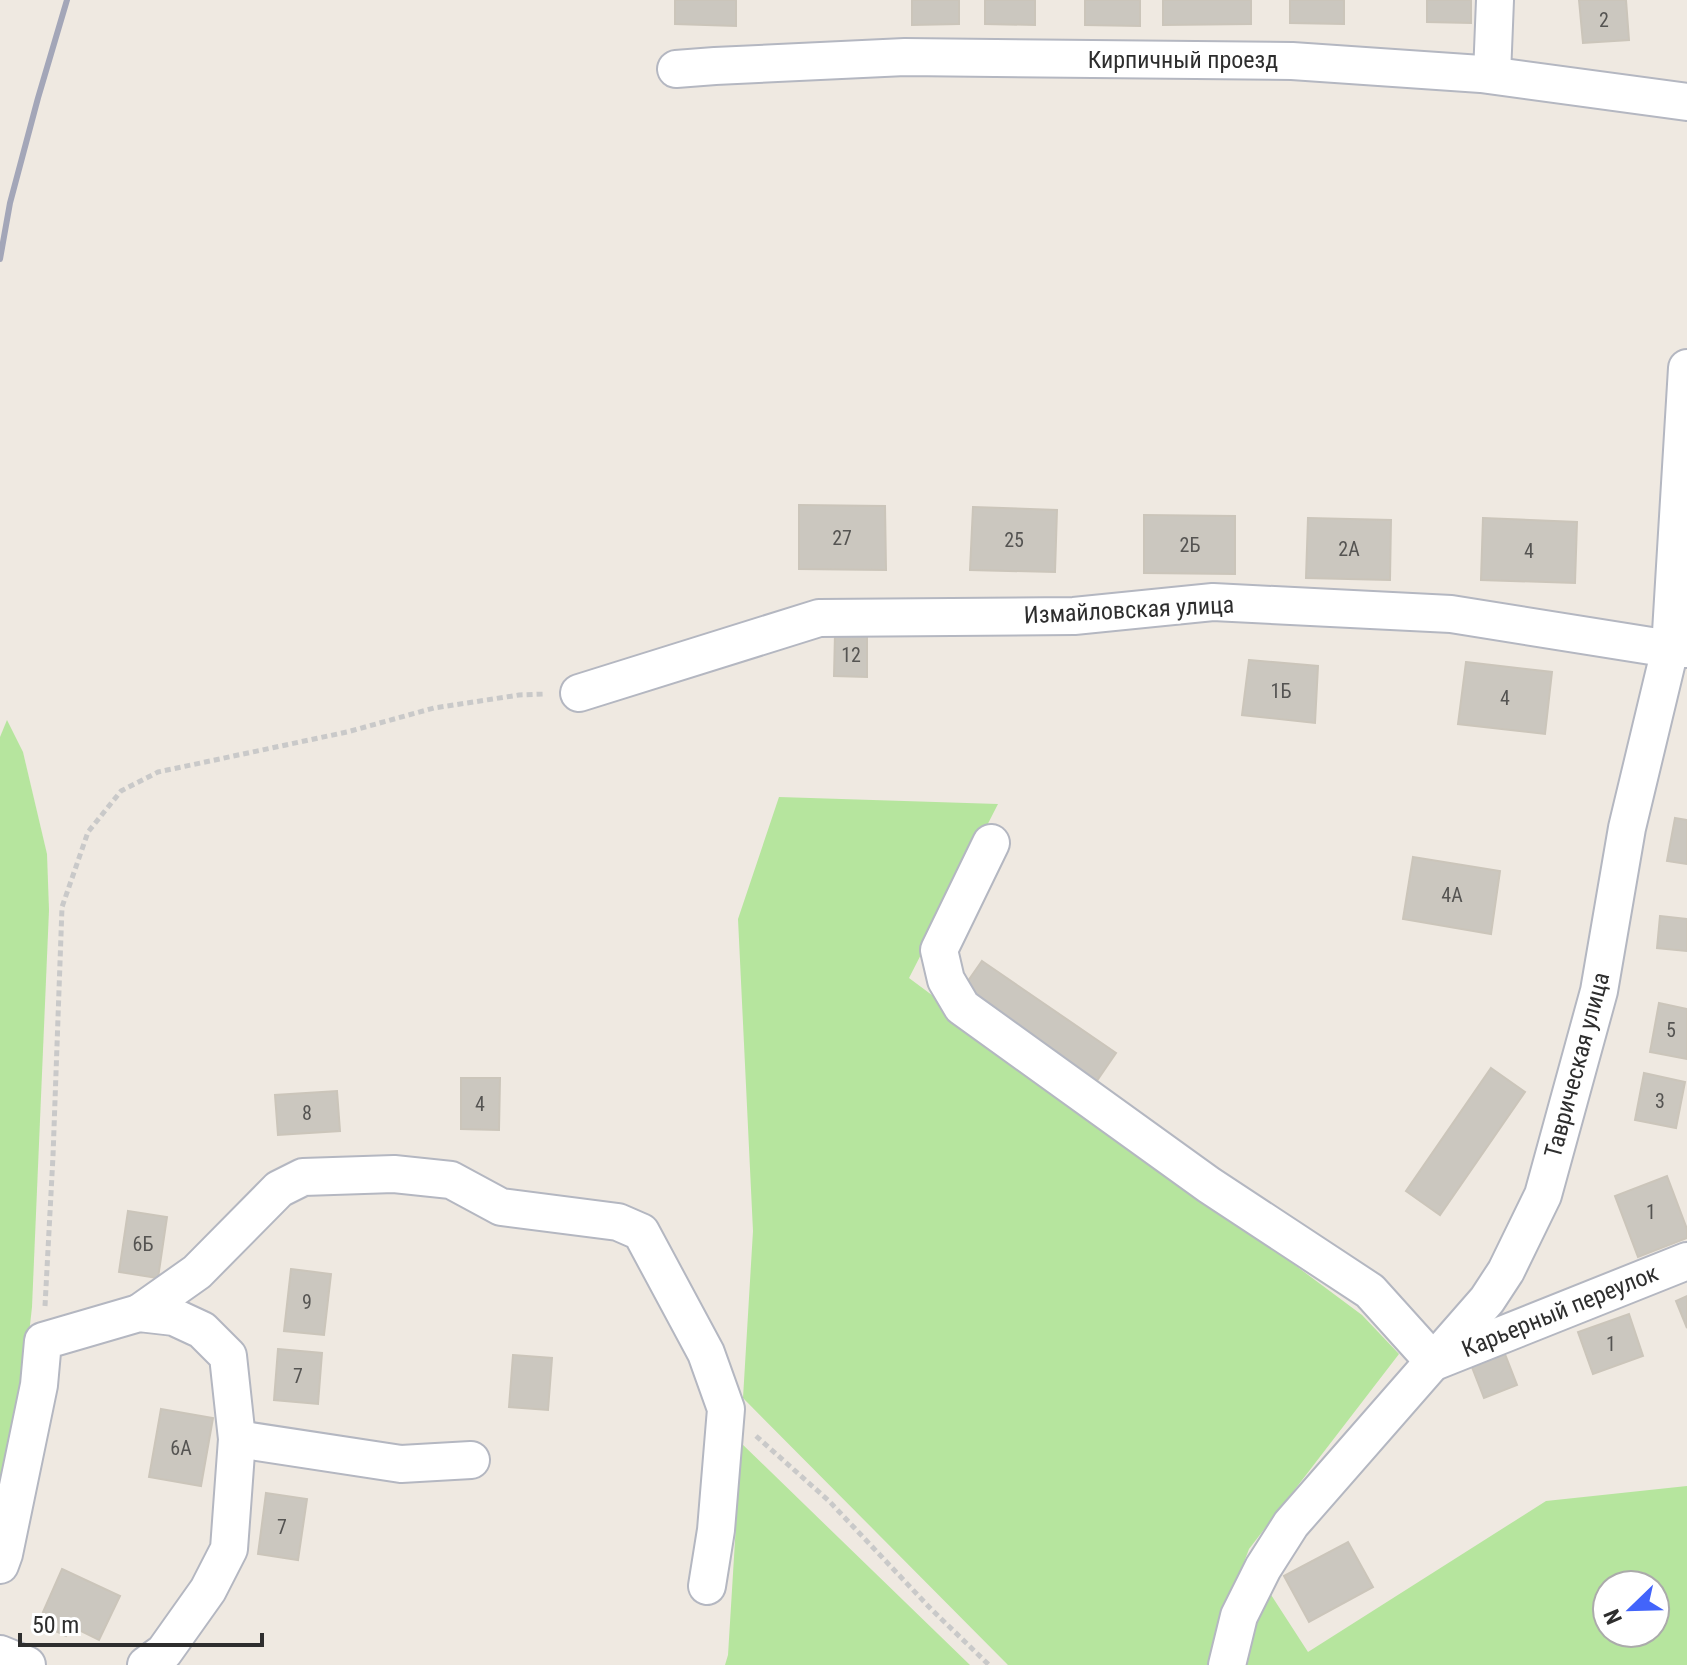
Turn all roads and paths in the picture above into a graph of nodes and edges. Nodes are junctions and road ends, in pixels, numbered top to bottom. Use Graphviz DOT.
graph roads {
  1 [pos="1495,0"];
  2 [pos="676,69"];
  3 [pos="1492,75"];
  4 [pos="1687,102"];
  5 [pos="1687,368"];
  6 [pos="1678,649"];
  7 [pos="579,693"];
  8 [pos="991,843"];
  9 [pos="1687,1261"];
  10 [pos="139,1313"];
  11 [pos="43,1341"];
  12 [pos="1434,1362"];
  13 [pos="726,1409"];
  14 [pos="237,1439"];
  15 [pos="471,1460"];
  16 [pos="0,1565"];
  17 [pos="707,1586"];
  18 [pos="0,1654"];
  19 [pos="27,1665"];
  20 [pos="146,1665"];
  21 [pos="989,1665"];
  22 [pos="1227,1665"];
  1 -- 3 [label="street"];
  2 -- 3 [label="street, Кирпичный проезд"];
  3 -- 4 [label="street, Кирпичный проезд"];
  5 -- 6 [label="street, Таврическая улица"];
  6 -- 7 [label="street, Измайловская улица"];
  6 -- 12 [label="street, Таврическая улица"];
  7 -- 11 [label="path"];
  8 -- 12 [label="street"];
  9 -- 12 [label="street, Карьерный переулок"];
  10 -- 11 [label="street"];
  10 -- 13 [label="street"];
  10 -- 14 [label="street"];
  11 -- 16 [label="street"];
  12 -- 22 [label="street, Таврическая улица"];
  13 -- 17 [label="street"];
  13 -- 21 [label="path"];
  14 -- 15 [label="street"];
  14 -- 20 [label="street"];
  18 -- 19 [label="street"];
}
